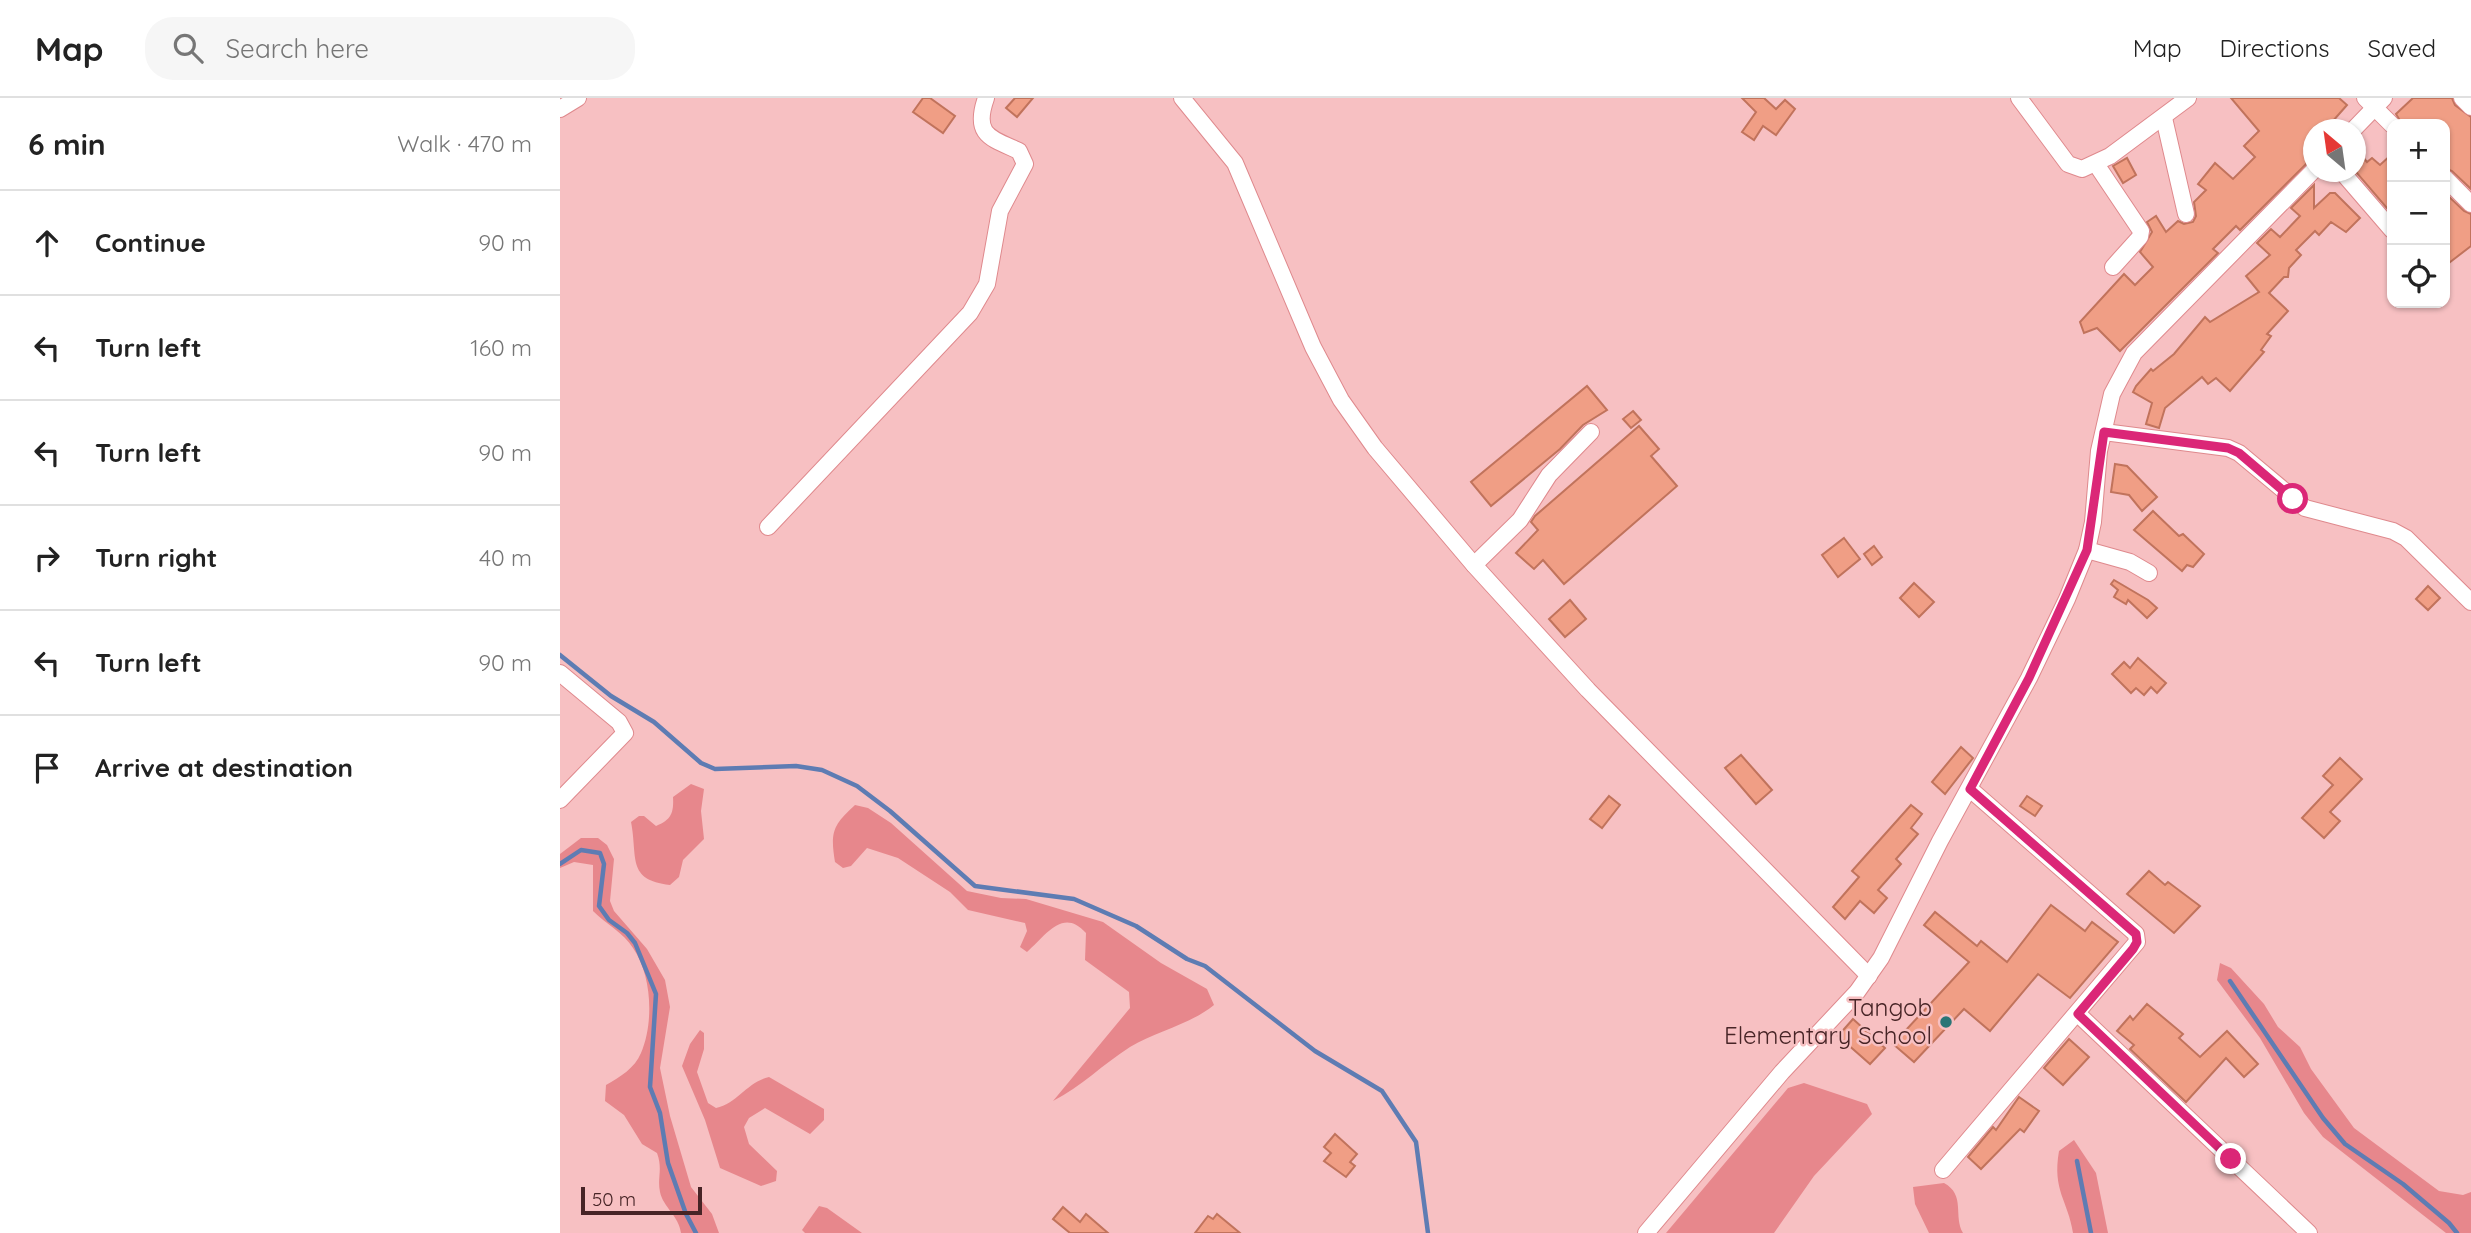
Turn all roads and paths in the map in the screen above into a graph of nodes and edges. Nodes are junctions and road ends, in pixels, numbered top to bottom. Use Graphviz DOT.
graph roads {
  1 [pos="578,98"];
  2 [pos="986,98"];
  3 [pos="1182,98"];
  4 [pos="2019,98"];
  5 [pos="2188,98"];
  6 [pos="2462,98"];
  7 [pos="2374,101"];
  8 [pos="2471,107"];
  9 [pos="560,108"];
  10 [pos="2164,118"];
  11 [pos="2361,119"];
  12 [pos="2388,119"];
  13 [pos="2096,164"];
  14 [pos="2303,181"];
  15 [pos="2351,182"];
  16 [pos="2449,182"];
  17 [pos="2471,204"];
  18 [pos="2186,214"];
  19 [pos="2387,223"];
  20 [pos="2113,267"];
  21 [pos="1591,432"];
  22 [pos="2104,432"];
  23 [pos="768,527"];
  24 [pos="2087,550"];
  25 [pos="1474,565"];
  26 [pos="2149,573"];
  27 [pos="2471,602"];
  28 [pos="560,673"];
  29 [pos="572,686"];
  30 [pos="560,698"];
  31 [pos="1970,789"];
  32 [pos="560,800"];
  33 [pos="1869,976"];
  34 [pos="2078,1014"];
  35 [pos="1943,1170"];
  36 [pos="1646,1233"];
  37 [pos="2309,1233"];
  1 -- 9 [label="street"];
  2 -- 23 [label="street"];
  3 -- 25 [label="street"];
  4 -- 13 [label="street"];
  5 -- 10 [label="street"];
  6 -- 8 [label="street"];
  7 -- 11 [label="street"];
  7 -- 12 [label="street"];
  10 -- 13 [label="street"];
  10 -- 18 [label="street"];
  13 -- 20 [label="street"];
  14 -- 22 [label="street"];
  15 -- 19 [label="street"];
  16 -- 17 [label="street"];
  21 -- 25 [label="street"];
  22 -- 24 [label="street"];
  22 -- 27 [label="street"];
  24 -- 26 [label="street"];
  24 -- 31 [label="street"];
  25 -- 33 [label="street"];
  28 -- 29 [label="street"];
  29 -- 30 [label="street"];
  29 -- 32 [label="street"];
  31 -- 33 [label="street"];
  31 -- 34 [label="street"];
  33 -- 36 [label="street"];
  34 -- 35 [label="street"];
  34 -- 37 [label="street"];
}
